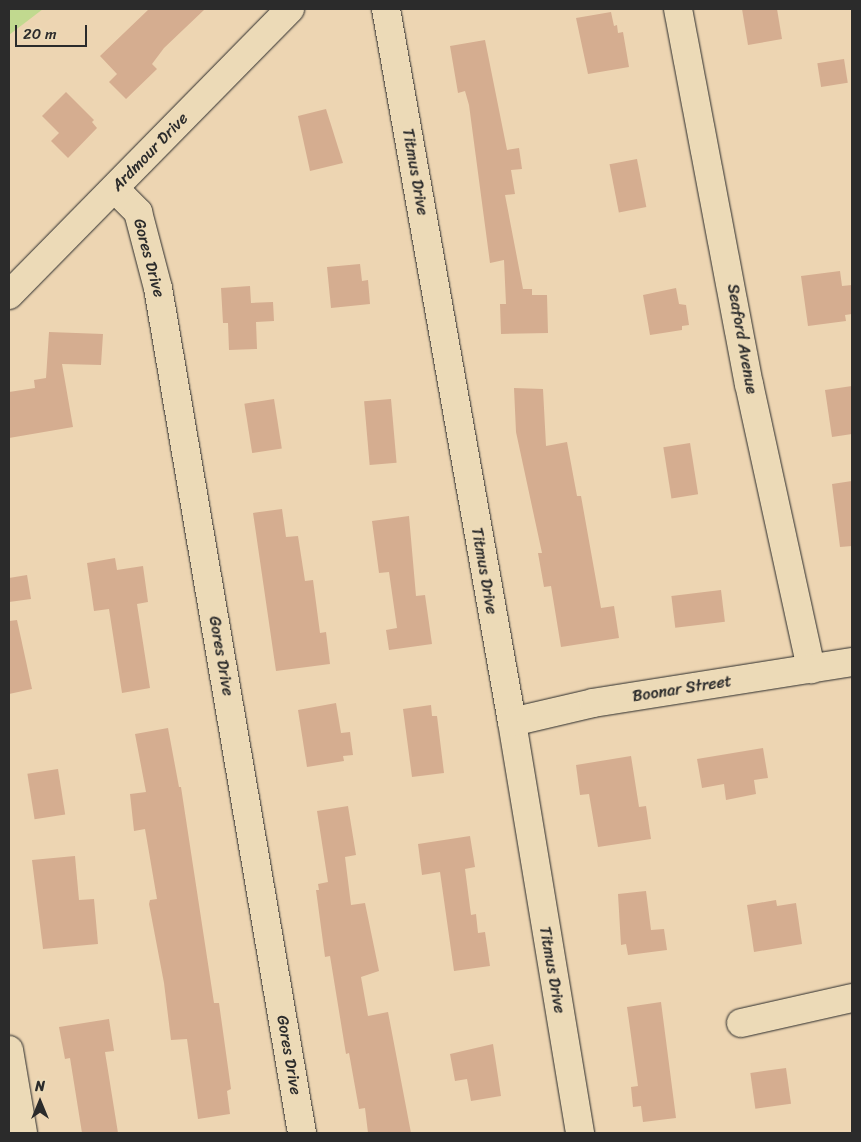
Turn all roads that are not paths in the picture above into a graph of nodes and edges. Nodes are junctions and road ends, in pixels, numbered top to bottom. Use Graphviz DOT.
graph roads {
  1 [pos="290,9"];
  2 [pos="386,9"];
  3 [pos="678,9"];
  4 [pos="115,189"];
  5 [pos="9,295"];
  6 [pos="852,662"];
  7 [pos="811,669"];
  8 [pos="512,722"];
  9 [pos="852,998"];
  10 [pos="741,1023"];
  11 [pos="9,1050"];
  12 [pos="23,1133"];
  13 [pos="302,1133"];
  14 [pos="580,1133"];
  1 -- 4 [label="street, Ardmour Drive"];
  2 -- 8 [label="street, Titmus Drive"];
  3 -- 7 [label="street, Seaford Avenue"];
  4 -- 5 [label="street, Ardmour Drive"];
  4 -- 13 [label="street, Gores Drive"];
  6 -- 7 [label="street, Boonar Street"];
  7 -- 8 [label="street, Boonar Street"];
  8 -- 14 [label="street, Titmus Drive"];
  9 -- 10 [label="street"];
  11 -- 12 [label="street"];
}
